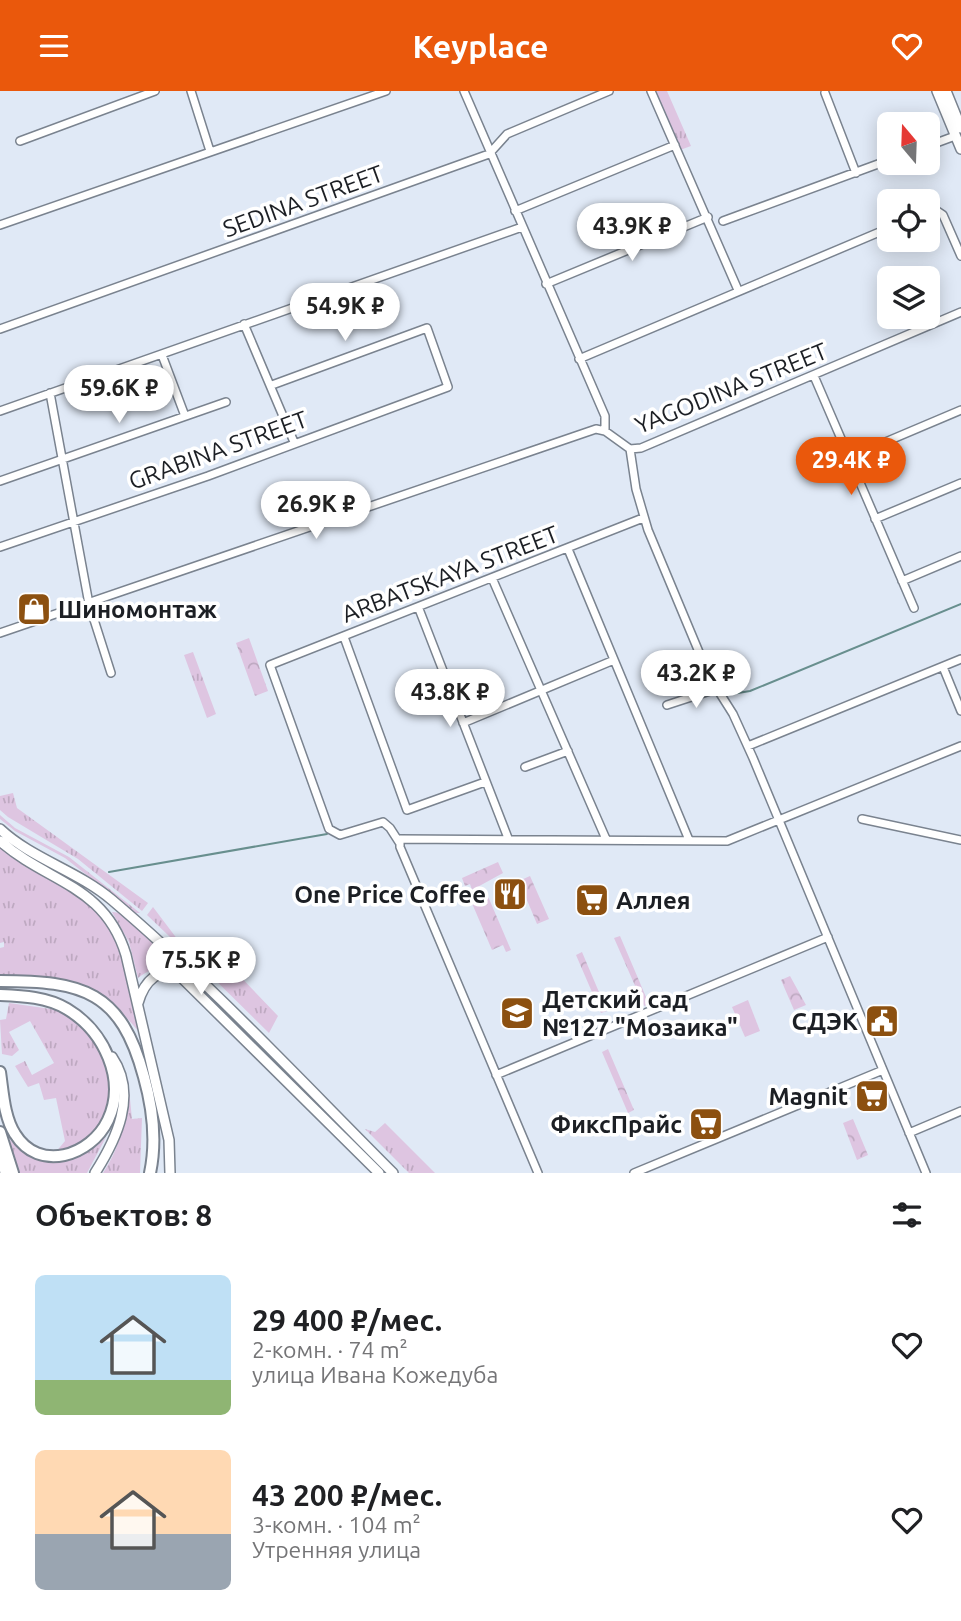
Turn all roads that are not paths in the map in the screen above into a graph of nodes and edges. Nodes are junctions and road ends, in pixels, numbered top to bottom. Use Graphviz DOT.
graph roads {
  1 [pos="155,91"];
  2 [pos="191,91"];
  3 [pos="386,91"];
  4 [pos="464,91"];
  5 [pos="609,91"];
  6 [pos="651,91"];
  7 [pos="937,91"];
  8 [pos="946,91"];
  9 [pos="825,93"];
  10 [pos="958,132"];
  11 [pos="940,140"];
  12 [pos="20,141"];
  13 [pos="676,145"];
  14 [pos="961,149"];
  15 [pos="210,151"];
  16 [pos="489,154"];
  17 [pos="877,165"];
  18 [pos="856,173"];
  19 [pos="515,211"];
  20 [pos="940,214"];
  21 [pos="708,216"];
  22 [pos="723,221"];
  23 [pos="0,225"];
  24 [pos="522,227"];
  25 [pos="877,233"];
  26 [pos="961,256"];
  27 [pos="546,284"];
  28 [pos="738,290"];
  29 [pos="961,312"];
  30 [pos="244,324"];
  31 [pos="0,329"];
  32 [pos="162,355"];
  33 [pos="579,359"];
  34 [pos="814,376"];
  35 [pos="272,385"];
  36 [pos="50,393"];
  37 [pos="226,402"];
  38 [pos="961,410"];
  39 [pos="0,411"];
  40 [pos="185,416"];
  41 [pos="605,431"];
  42 [pos="294,442"];
  43 [pos="631,449"];
  44 [pos="850,457"];
  45 [pos="64,460"];
  46 [pos="0,481"];
  47 [pos="961,483"];
  48 [pos="643,518"];
  49 [pos="875,519"];
  50 [pos="73,524"];
  51 [pos="0,547"];
  52 [pos="568,549"];
  53 [pos="961,556"];
  54 [pos="492,577"];
  55 [pos="902,581"];
  56 [pos="89,604"];
  57 [pos="914,608"];
  58 [pos="419,609"];
  59 [pos="0,633"];
  60 [pos="344,637"];
  61 [pos="961,659"];
  62 [pos="614,660"];
  63 [pos="943,667"];
  64 [pos="111,673"];
  65 [pos="716,689"];
  66 [pos="541,690"];
  67 [pos="667,705"];
  68 [pos="961,711"];
  69 [pos="463,723"];
  70 [pos="961,746"];
  71 [pos="748,747"];
  72 [pos="568,751"];
  73 [pos="526,767"];
  74 [pos="485,782"];
  75 [pos="862,819"];
  76 [pos="780,820"];
  77 [pos="0,829"];
  78 [pos="508,838"];
  79 [pos="606,839"];
  80 [pos="961,839"];
  81 [pos="399,840"];
  82 [pos="689,840"];
  83 [pos="0,841"];
  84 [pos="828,937"];
  85 [pos="0,981"];
  86 [pos="0,995"];
  87 [pos="220,1000"];
  88 [pos="137,1004"];
  89 [pos="215,1010"];
  90 [pos="105,1049"];
  91 [pos="883,1070"];
  92 [pos="0,1072"];
  93 [pos="496,1075"];
  94 [pos="961,1111"];
  95 [pos="0,1132"];
  96 [pos="909,1133"];
  97 [pos="155,1137"];
  98 [pos="0,1144"];
  99 [pos="5,1173"];
  100 [pos="13,1173"];
  101 [pos="95,1173"];
  102 [pos="150,1173"];
  103 [pos="156,1173"];
  104 [pos="170,1173"];
  105 [pos="379,1173"];
  106 [pos="393,1173"];
  107 [pos="538,1173"];
  108 [pos="634,1173"];
  109 [pos="926,1173"];
  1 -- 12 [label="street"];
  2 -- 15 [label="street"];
  3 -- 15 [label="street"];
  4 -- 16 [label="street"];
  5 -- 16 [label="street, SEDINA STREET"];
  6 -- 13 [label="street"];
  7 -- 10 [label="main road"];
  8 -- 10 [label="main road"];
  9 -- 18 [label="street"];
  10 -- 11 [label="street"];
  10 -- 14 [label="main road"];
  13 -- 19 [label="street"];
  13 -- 21 [label="street"];
  15 -- 23 [label="street"];
  16 -- 19 [label="street"];
  16 -- 31 [label="street, SEDINA STREET"];
  17 -- 18 [label="street"];
  18 -- 22 [label="street"];
  19 -- 24 [label="street"];
  20 -- 26 [label="street"];
  21 -- 27 [label="street"];
  21 -- 28 [label="street"];
  24 -- 27 [label="street"];
  24 -- 30 [label="street"];
  25 -- 28 [label="street"];
  27 -- 33 [label="street"];
  28 -- 33 [label="street"];
  29 -- 34 [label="street, YAGODINA STREET"];
  30 -- 32 [label="street"];
  30 -- 35 [label="street"];
  32 -- 36 [label="street"];
  32 -- 40 [label="street"];
  33 -- 41 [label="street"];
  34 -- 43 [label="street, YAGODINA STREET"];
  34 -- 44 [label="street"];
  35 -- 42 [label="street"];
  35 -- 42 [label="street, GRABINA STREET"];
  36 -- 39 [label="street"];
  36 -- 45 [label="street"];
  37 -- 40 [label="street"];
  38 -- 44 [label="street"];
  40 -- 45 [label="street"];
  41 -- 43 [label="street, YAGODINA STREET"];
  41 -- 56 [label="street, YAGODINA STREET"];
  42 -- 50 [label="street, GRABINA STREET"];
  43 -- 48 [label="street"];
  44 -- 49 [label="street"];
  45 -- 46 [label="street"];
  45 -- 50 [label="street"];
  47 -- 49 [label="street"];
  48 -- 52 [label="street, ARBATSKAYA STREET"];
  48 -- 65 [label="street"];
  49 -- 55 [label="street"];
  50 -- 51 [label="street, GRABINA STREET"];
  50 -- 56 [label="street"];
  52 -- 54 [label="street, ARBATSKAYA STREET"];
  52 -- 62 [label="street"];
  53 -- 55 [label="street"];
  54 -- 58 [label="street, ARBATSKAYA STREET"];
  54 -- 66 [label="street"];
  55 -- 57 [label="street"];
  56 -- 59 [label="street, YAGODINA STREET"];
  56 -- 64 [label="street"];
  58 -- 60 [label="street, ARBATSKAYA STREET"];
  58 -- 69 [label="street"];
  60 -- 74 [label="street"];
  60 -- 81 [label="street, ARBATSKAYA STREET"];
  61 -- 63 [label="street"];
  62 -- 66 [label="street"];
  62 -- 82 [label="street"];
  63 -- 68 [label="street"];
  63 -- 71 [label="street"];
  65 -- 67 [label="street"];
  65 -- 71 [label="street"];
  66 -- 69 [label="street"];
  66 -- 72 [label="street"];
  69 -- 74 [label="street"];
  70 -- 76 [label="street"];
  71 -- 76 [label="street"];
  72 -- 73 [label="street"];
  72 -- 79 [label="street"];
  74 -- 78 [label="street"];
  75 -- 80 [label="street"];
  76 -- 82 [label="street"];
  76 -- 84 [label="street"];
  77 -- 87 [label="main road"];
  78 -- 79 [label="street"];
  78 -- 81 [label="street"];
  79 -- 82 [label="street"];
  81 -- 93 [label="street"];
  83 -- 88 [label="main road"];
  84 -- 91 [label="street"];
  84 -- 93 [label="street"];
  85 -- 97 [label="highway"];
  86 -- 90 [label="highway"];
  87 -- 89 [label="main road"];
  87 -- 106 [label="main road"];
  88 -- 89 [label="main road"];
  88 -- 104 [label="main road"];
  89 -- 105 [label="main road"];
  90 -- 92 [label="highway"];
  90 -- 101 [label="main road"];
  91 -- 96 [label="street"];
  91 -- 108 [label="street"];
  93 -- 107 [label="street"];
  94 -- 96 [label="street"];
  95 -- 100 [label="highway"];
  96 -- 109 [label="street"];
  97 -- 102 [label="highway"];
  97 -- 103 [label="main road"];
  98 -- 99 [label="main road"];
}
